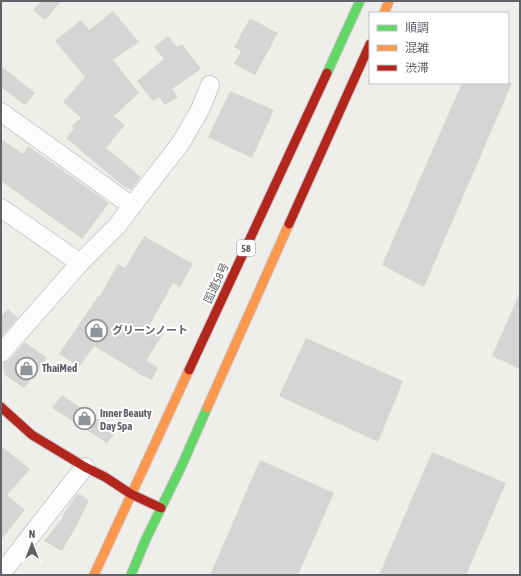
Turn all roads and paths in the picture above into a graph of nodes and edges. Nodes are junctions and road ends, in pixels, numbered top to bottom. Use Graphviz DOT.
graph roads {
  1 [pos="360,1"];
  2 [pos="389,1"];
  3 [pos="384,12"];
  4 [pos="369,46"];
  5 [pos="210,85"];
  6 [pos="1,112"];
  7 [pos="132,206"];
  8 [pos="1,208"];
  9 [pos="80,263"];
  10 [pos="1,353"];
  11 [pos="1,407"];
  12 [pos="85,467"];
  13 [pos="130,494"];
  14 [pos="162,508"];
  15 [pos="1,574"];
  16 [pos="94,575"];
  17 [pos="131,575"];
  1 -- 13 [label="main road, 国道58号 / 58"];
  2 -- 3 [label="main road"];
  4 -- 14 [label="main road"];
  5 -- 7 [label="street"];
  6 -- 7 [label="street"];
  7 -- 9 [label="street"];
  8 -- 9 [label="street"];
  9 -- 10 [label="street"];
  11 -- 12 [label="main road"];
  12 -- 13 [label="main road"];
  12 -- 15 [label="street"];
  13 -- 14 [label="main road"];
  13 -- 16 [label="main road, 国道58号 / 58"];
  14 -- 17 [label="main road"];
}
